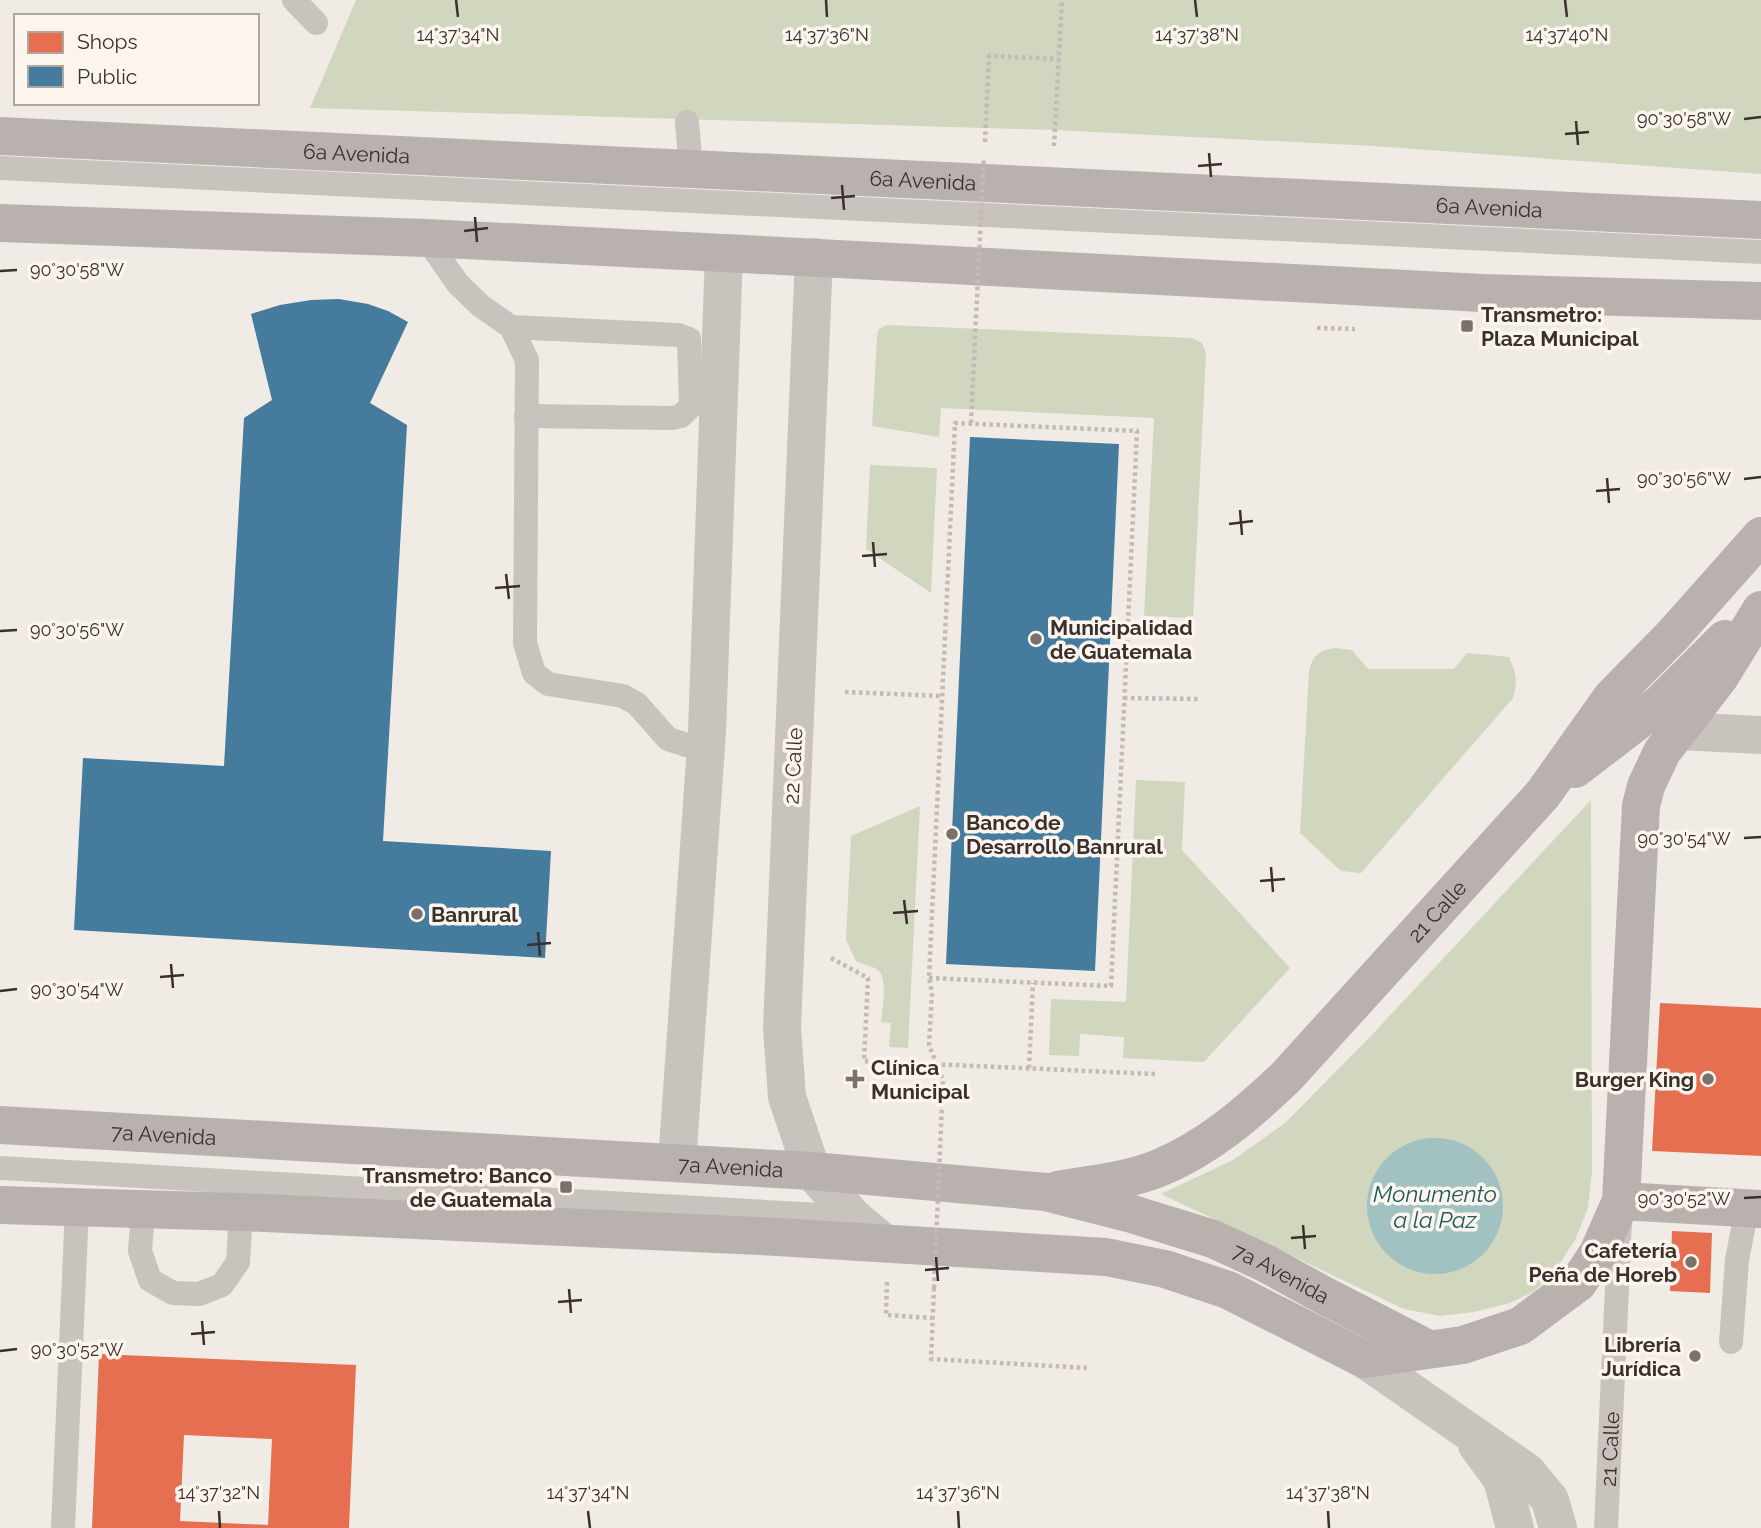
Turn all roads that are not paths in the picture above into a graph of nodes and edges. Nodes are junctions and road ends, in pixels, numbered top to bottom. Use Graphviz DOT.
graph roads {
  1 [pos="294,0"];
  2 [pos="316,23"];
  3 [pos="687,122"];
  4 [pos="0,136"];
  5 [pos="0,168"];
  6 [pos="691,169"];
  7 [pos="1761,220"];
  8 [pos="0,223"];
  9 [pos="426,238"];
  10 [pos="1761,252"];
  11 [pos="724,253"];
  12 [pos="814,257"];
  13 [pos="1761,301"];
  14 [pos="511,327"];
  15 [pos="526,416"];
  16 [pos="1761,536"];
  17 [pos="1761,607"];
  18 [pos="1677,731"];
  19 [pos="1761,735"];
  20 [pos="705,751"];
  21 [pos="1543,794"];
  22 [pos="0,1125"];
  23 [pos="677,1163"];
  24 [pos="0,1168"];
  25 [pos="812,1171"];
  26 [pos="1046,1192"];
  27 [pos="1621,1201"];
  28 [pos="0,1205"];
  29 [pos="77,1208"];
  30 [pos="1754,1208"];
  31 [pos="143,1210"];
  32 [pos="241,1212"];
  33 [pos="853,1217"];
  34 [pos="883,1242"];
  35 [pos="1731,1342"];
  36 [pos="1429,1349"];
  37 [pos="1364,1359"];
  38 [pos="1461,1424"];
  39 [pos="64,1528"];
  40 [pos="1514,1528"];
  41 [pos="1558,1528"];
  42 [pos="1606,1528"];
  1 -- 2 [label="lane"];
  3 -- 6 [label="lane"];
  4 -- 6 [label="main road, 6a Avenida"];
  5 -- 10 [label="lane"];
  6 -- 7 [label="main road, 6a Avenida"];
  8 -- 9 [label="main road"];
  9 -- 11 [label="main road"];
  9 -- 14 [label="lane"];
  11 -- 12 [label="main road"];
  11 -- 20 [label="street"];
  12 -- 13 [label="main road"];
  12 -- 25 [label="street, 22 Calle"];
  14 -- 15 [label="lane"];
  14 -- 15 [label="lane"];
  15 -- 20 [label="lane"];
  16 -- 21 [label="main road, 21 Calle"];
  17 -- 18 [label="main road, 21 Calle"];
  17 -- 21 [label="main road"];
  18 -- 19 [label="street"];
  18 -- 27 [label="main road, 21 Calle"];
  20 -- 23 [label="street"];
  21 -- 26 [label="main road, 21 Calle"];
  22 -- 23 [label="main road, 7a Avenida"];
  23 -- 25 [label="main road, 7a Avenida"];
  24 -- 33 [label="lane"];
  25 -- 26 [label="main road, 7a Avenida"];
  25 -- 33 [label="street, 22 Calle"];
  26 -- 36 [label="main road, 7a Avenida"];
  27 -- 30 [label="main road"];
  27 -- 36 [label="main road"];
  27 -- 42 [label="lane, 21 Calle"];
  28 -- 29 [label="main road, 7a Avenida"];
  29 -- 31 [label="main road, 7a Avenida"];
  29 -- 39 [label="lane"];
  30 -- 35 [label="lane"];
  31 -- 32 [label="main road, 7a Avenida"];
  31 -- 32 [label="lane"];
  32 -- 34 [label="main road, 7a Avenida"];
  33 -- 34 [label="street, 22 Calle"];
  34 -- 37 [label="main road, 7a Avenida"];
  36 -- 37 [label="main road"];
  37 -- 38 [label="street"];
  38 -- 40 [label="street"];
  38 -- 41 [label="street"];
}
